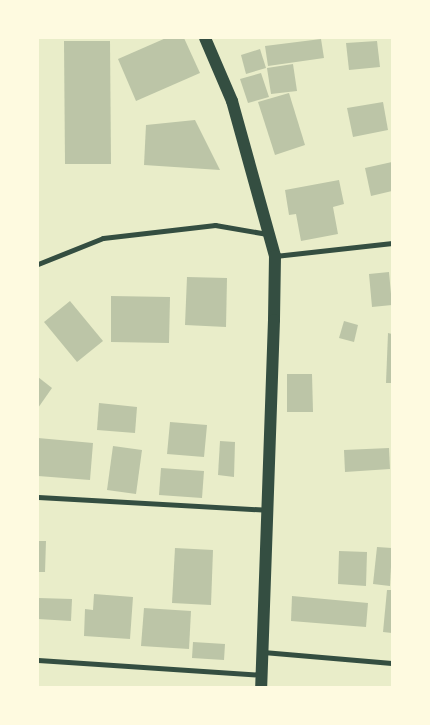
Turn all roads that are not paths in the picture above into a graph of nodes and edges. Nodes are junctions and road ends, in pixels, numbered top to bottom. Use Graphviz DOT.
graph roads {
  1 [pos="205,38"];
  2 [pos="270,235"];
  3 [pos="392,243"];
  4 [pos="274,256"];
  5 [pos="38,264"];
  6 [pos="38,497"];
  7 [pos="268,510"];
  8 [pos="263,652"];
  9 [pos="38,660"];
  10 [pos="392,663"];
  11 [pos="261,681"];
  1 -- 2 [label="main road"];
  2 -- 4 [label="main road"];
  2 -- 5 [label="street"];
  3 -- 4 [label="street"];
  4 -- 7 [label="main road"];
  6 -- 7 [label="street"];
  7 -- 8 [label="main road"];
  8 -- 10 [label="street"];
  8 -- 11 [label="main road"];
  9 -- 11 [label="street"];
}
